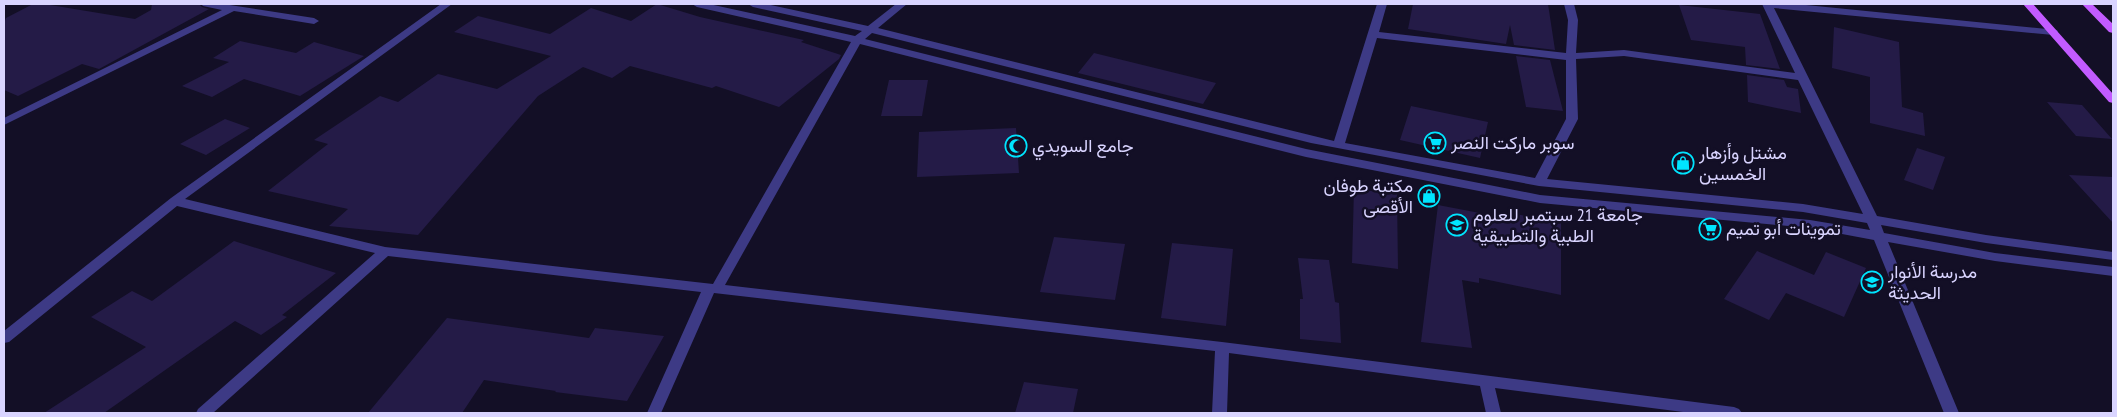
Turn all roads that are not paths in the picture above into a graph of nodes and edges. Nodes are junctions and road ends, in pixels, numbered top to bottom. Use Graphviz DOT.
graph roads {
  1 [pos="206,4"];
  2 [pos="447,4"];
  3 [pos="697,4"];
  4 [pos="753,4"];
  5 [pos="902,4"];
  6 [pos="1382,4"];
  7 [pos="1568,4"];
  8 [pos="1768,4"];
  9 [pos="2028,4"];
  10 [pos="2087,4"];
  11 [pos="233,8"];
  12 [pos="314,21"];
  13 [pos="868,29"];
  14 [pos="2113,30"];
  15 [pos="2053,32"];
  16 [pos="1373,34"];
  17 [pos="857,40"];
  18 [pos="1571,57"];
  19 [pos="1801,77"];
  20 [pos="2113,100"];
  21 [pos="4,122"];
  22 [pos="1338,145"];
  23 [pos="1539,182"];
  24 [pos="175,201"];
  25 [pos="1872,220"];
  26 [pos="1877,236"];
  27 [pos="385,251"];
  28 [pos="2113,256"];
  29 [pos="2113,272"];
  30 [pos="714,288"];
  31 [pos="4,338"];
  32 [pos="1222,347"];
  33 [pos="1486,381"];
  34 [pos="203,413"];
  35 [pos="654,413"];
  36 [pos="1219,413"];
  37 [pos="1493,413"];
  38 [pos="1734,413"];
  39 [pos="1951,413"];
  1 -- 11 [label="street"];
  2 -- 24 [label="street"];
  3 -- 17 [label="street"];
  4 -- 13 [label="street"];
  5 -- 13 [label="street"];
  6 -- 16 [label="street"];
  7 -- 18 [label="street"];
  8 -- 15 [label="street"];
  8 -- 19 [label="street"];
  9 -- 15 [label="main road"];
  10 -- 14 [label="main road"];
  11 -- 12 [label="street"];
  11 -- 21 [label="street"];
  13 -- 17 [label="street"];
  13 -- 22 [label="street"];
  15 -- 20 [label="main road"];
  16 -- 18 [label="street"];
  16 -- 22 [label="street"];
  17 -- 26 [label="street"];
  17 -- 30 [label="street"];
  18 -- 19 [label="street"];
  18 -- 23 [label="street"];
  19 -- 25 [label="street"];
  22 -- 23 [label="street"];
  23 -- 25 [label="street"];
  24 -- 27 [label="street"];
  24 -- 31 [label="street"];
  25 -- 26 [label="street"];
  25 -- 28 [label="street"];
  26 -- 29 [label="street"];
  26 -- 39 [label="street"];
  27 -- 30 [label="street"];
  27 -- 34 [label="street"];
  30 -- 32 [label="street"];
  30 -- 35 [label="street"];
  32 -- 33 [label="street"];
  32 -- 36 [label="street"];
  33 -- 37 [label="street"];
  33 -- 38 [label="street"];
}
